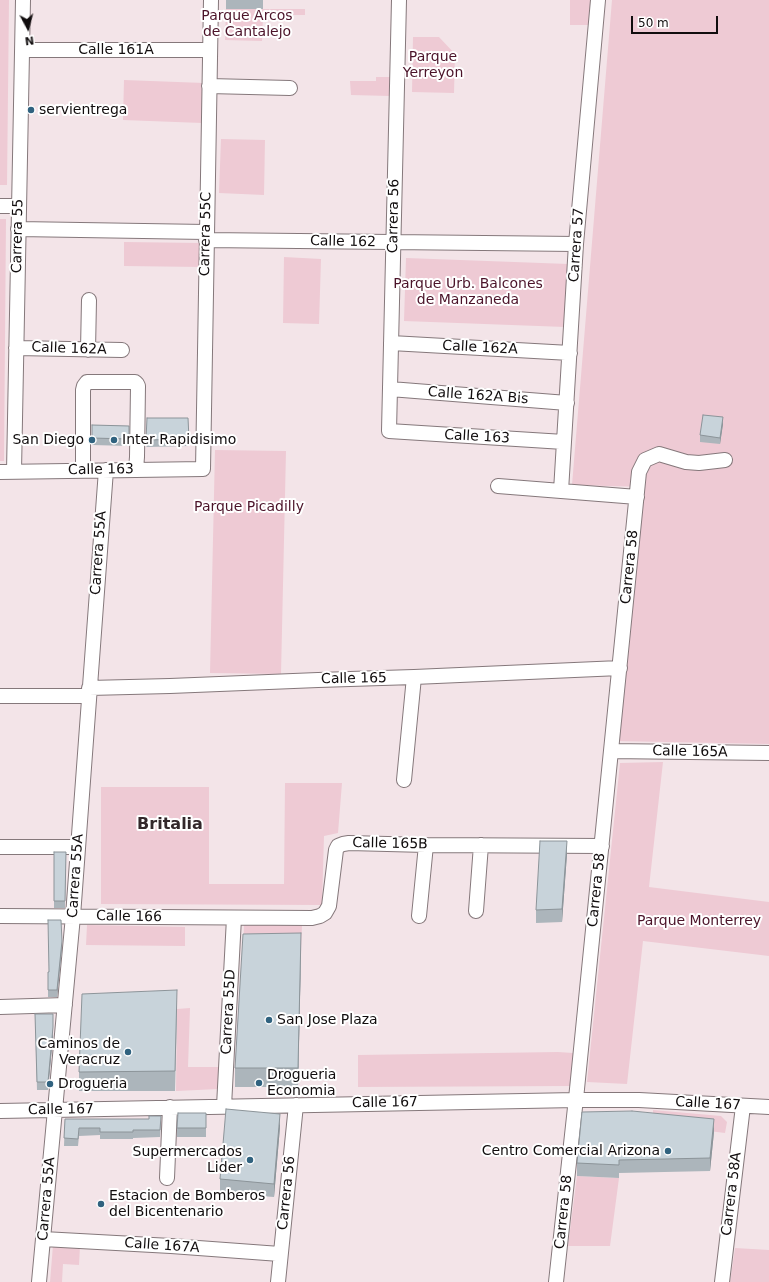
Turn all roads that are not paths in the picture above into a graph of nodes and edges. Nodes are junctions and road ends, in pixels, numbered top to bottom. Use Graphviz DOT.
graph roads {
  1 [pos="22,0"];
  2 [pos="211,0"];
  3 [pos="399,0"];
  4 [pos="598,0"];
  5 [pos="22,50"];
  6 [pos="210,50"];
  7 [pos="209,86"];
  8 [pos="290,88"];
  9 [pos="0,206"];
  10 [pos="19,206"];
  11 [pos="18,229"];
  12 [pos="206,236"];
  13 [pos="394,242"];
  14 [pos="576,244"];
  15 [pos="89,300"];
  16 [pos="391,344"];
  17 [pos="16,348"];
  18 [pos="88,350"];
  19 [pos="122,350"];
  20 [pos="570,353"];
  21 [pos="390,389"];
  22 [pos="567,403"];
  23 [pos="389,431"];
  24 [pos="564,442"];
  25 [pos="725,460"];
  26 [pos="202,469"];
  27 [pos="84,470"];
  28 [pos="106,470"];
  29 [pos="136,470"];
  30 [pos="7,472"];
  31 [pos="498,486"];
  32 [pos="561,491"];
  33 [pos="637,498"];
  34 [pos="620,668"];
  35 [pos="414,677"];
  36 [pos="89,692"];
  37 [pos="0,696"];
  38 [pos="611,750"];
  39 [pos="769,753"];
  40 [pos="404,780"];
  41 [pos="426,845"];
  42 [pos="481,845"];
  43 [pos="602,846"];
  44 [pos="0,847"];
  45 [pos="78,847"];
  46 [pos="476,911"];
  47 [pos="0,916"];
  48 [pos="73,916"];
  49 [pos="419,916"];
  50 [pos="234,918"];
  51 [pos="65,1005"];
  52 [pos="0,1007"];
  53 [pos="576,1100"];
  54 [pos="296,1105"];
  55 [pos="224,1106"];
  56 [pos="743,1106"];
  57 [pos="170,1107"];
  58 [pos="769,1107"];
  59 [pos="56,1110"];
  60 [pos="0,1111"];
  61 [pos="167,1178"];
  62 [pos="43,1239"];
  63 [pos="280,1254"];
  64 [pos="39,1282"];
  65 [pos="278,1282"];
  66 [pos="556,1282"];
  67 [pos="722,1282"];
  1 -- 5 [label="street, Carrera 55"];
  2 -- 6 [label="street, Carrera 55C"];
  3 -- 13 [label="street, Carrera 56"];
  4 -- 14 [label="street, Carrera 57"];
  5 -- 6 [label="street, Calle 161A"];
  5 -- 10 [label="street, Carrera 55"];
  6 -- 7 [label="street, Carrera 55C"];
  7 -- 8 [label="street"];
  7 -- 12 [label="street, Carrera 55C"];
  9 -- 10 [label="street"];
  10 -- 11 [label="street, Carrera 55"];
  11 -- 12 [label="street, Calle 162"];
  11 -- 17 [label="street, Carrera 55"];
  12 -- 13 [label="street, Calle 162"];
  12 -- 26 [label="street, Carrera 55C"];
  13 -- 14 [label="street, Calle 162"];
  13 -- 16 [label="street, Carrera 56"];
  14 -- 20 [label="street, Carrera 57"];
  15 -- 18 [label="street"];
  16 -- 20 [label="street, Calle 162A"];
  16 -- 21 [label="street, Carrera 56"];
  17 -- 18 [label="street, Calle 162A"];
  17 -- 30 [label="street, Carrera 55"];
  18 -- 19 [label="street, Calle 162A"];
  20 -- 22 [label="street, Carrera 57"];
  21 -- 22 [label="street, Calle 162A Bis"];
  21 -- 23 [label="street, Carrera 56"];
  22 -- 24 [label="street, Carrera 57"];
  23 -- 24 [label="street, Calle 163"];
  24 -- 32 [label="street, Carrera 57"];
  25 -- 33 [label="street, Carrera 58"];
  26 -- 29 [label="street, Calle 163"];
  27 -- 28 [label="street, Calle 163"];
  27 -- 29 [label="street"];
  27 -- 30 [label="street, Calle 163"];
  28 -- 29 [label="street, Calle 163"];
  28 -- 36 [label="street, Carrera 55A"];
  31 -- 32 [label="street"];
  32 -- 33 [label="street"];
  33 -- 34 [label="street, Carrera 58"];
  34 -- 35 [label="street, Calle 165"];
  34 -- 38 [label="street, Carrera 58"];
  35 -- 36 [label="street, Calle 165"];
  35 -- 40 [label="street"];
  36 -- 37 [label="street, Calle 165"];
  36 -- 45 [label="street, Carrera 55A"];
  38 -- 39 [label="street, Calle 165A"];
  38 -- 43 [label="street, Carrera 58"];
  41 -- 42 [label="street, Calle 165B"];
  41 -- 49 [label="street"];
  41 -- 50 [label="street, Calle 165B"];
  42 -- 43 [label="street, Calle 165B"];
  42 -- 46 [label="street"];
  43 -- 53 [label="street, Carrera 58"];
  44 -- 45 [label="street"];
  45 -- 48 [label="street, Carrera 55A"];
  47 -- 48 [label="street, Calle 166"];
  48 -- 50 [label="street, Calle 166"];
  48 -- 51 [label="street, Carrera 55A"];
  50 -- 55 [label="street, Carrera 55D"];
  51 -- 52 [label="street"];
  51 -- 59 [label="street, Carrera 55A"];
  53 -- 54 [label="street, Calle 167"];
  53 -- 56 [label="street, Calle 167"];
  53 -- 66 [label="street, Carrera 58"];
  54 -- 55 [label="street, Calle 167"];
  54 -- 63 [label="street, Carrera 56"];
  55 -- 57 [label="street, Calle 167"];
  56 -- 58 [label="street, Calle 167"];
  56 -- 67 [label="street, Carrera 58A"];
  57 -- 59 [label="street, Calle 167"];
  57 -- 61 [label="street"];
  59 -- 60 [label="street, Calle 167"];
  59 -- 62 [label="street, Carrera 55A"];
  62 -- 63 [label="street, Calle 167A"];
  62 -- 64 [label="street, Carrera 55A"];
  63 -- 65 [label="street, Carrera 56"];
}
